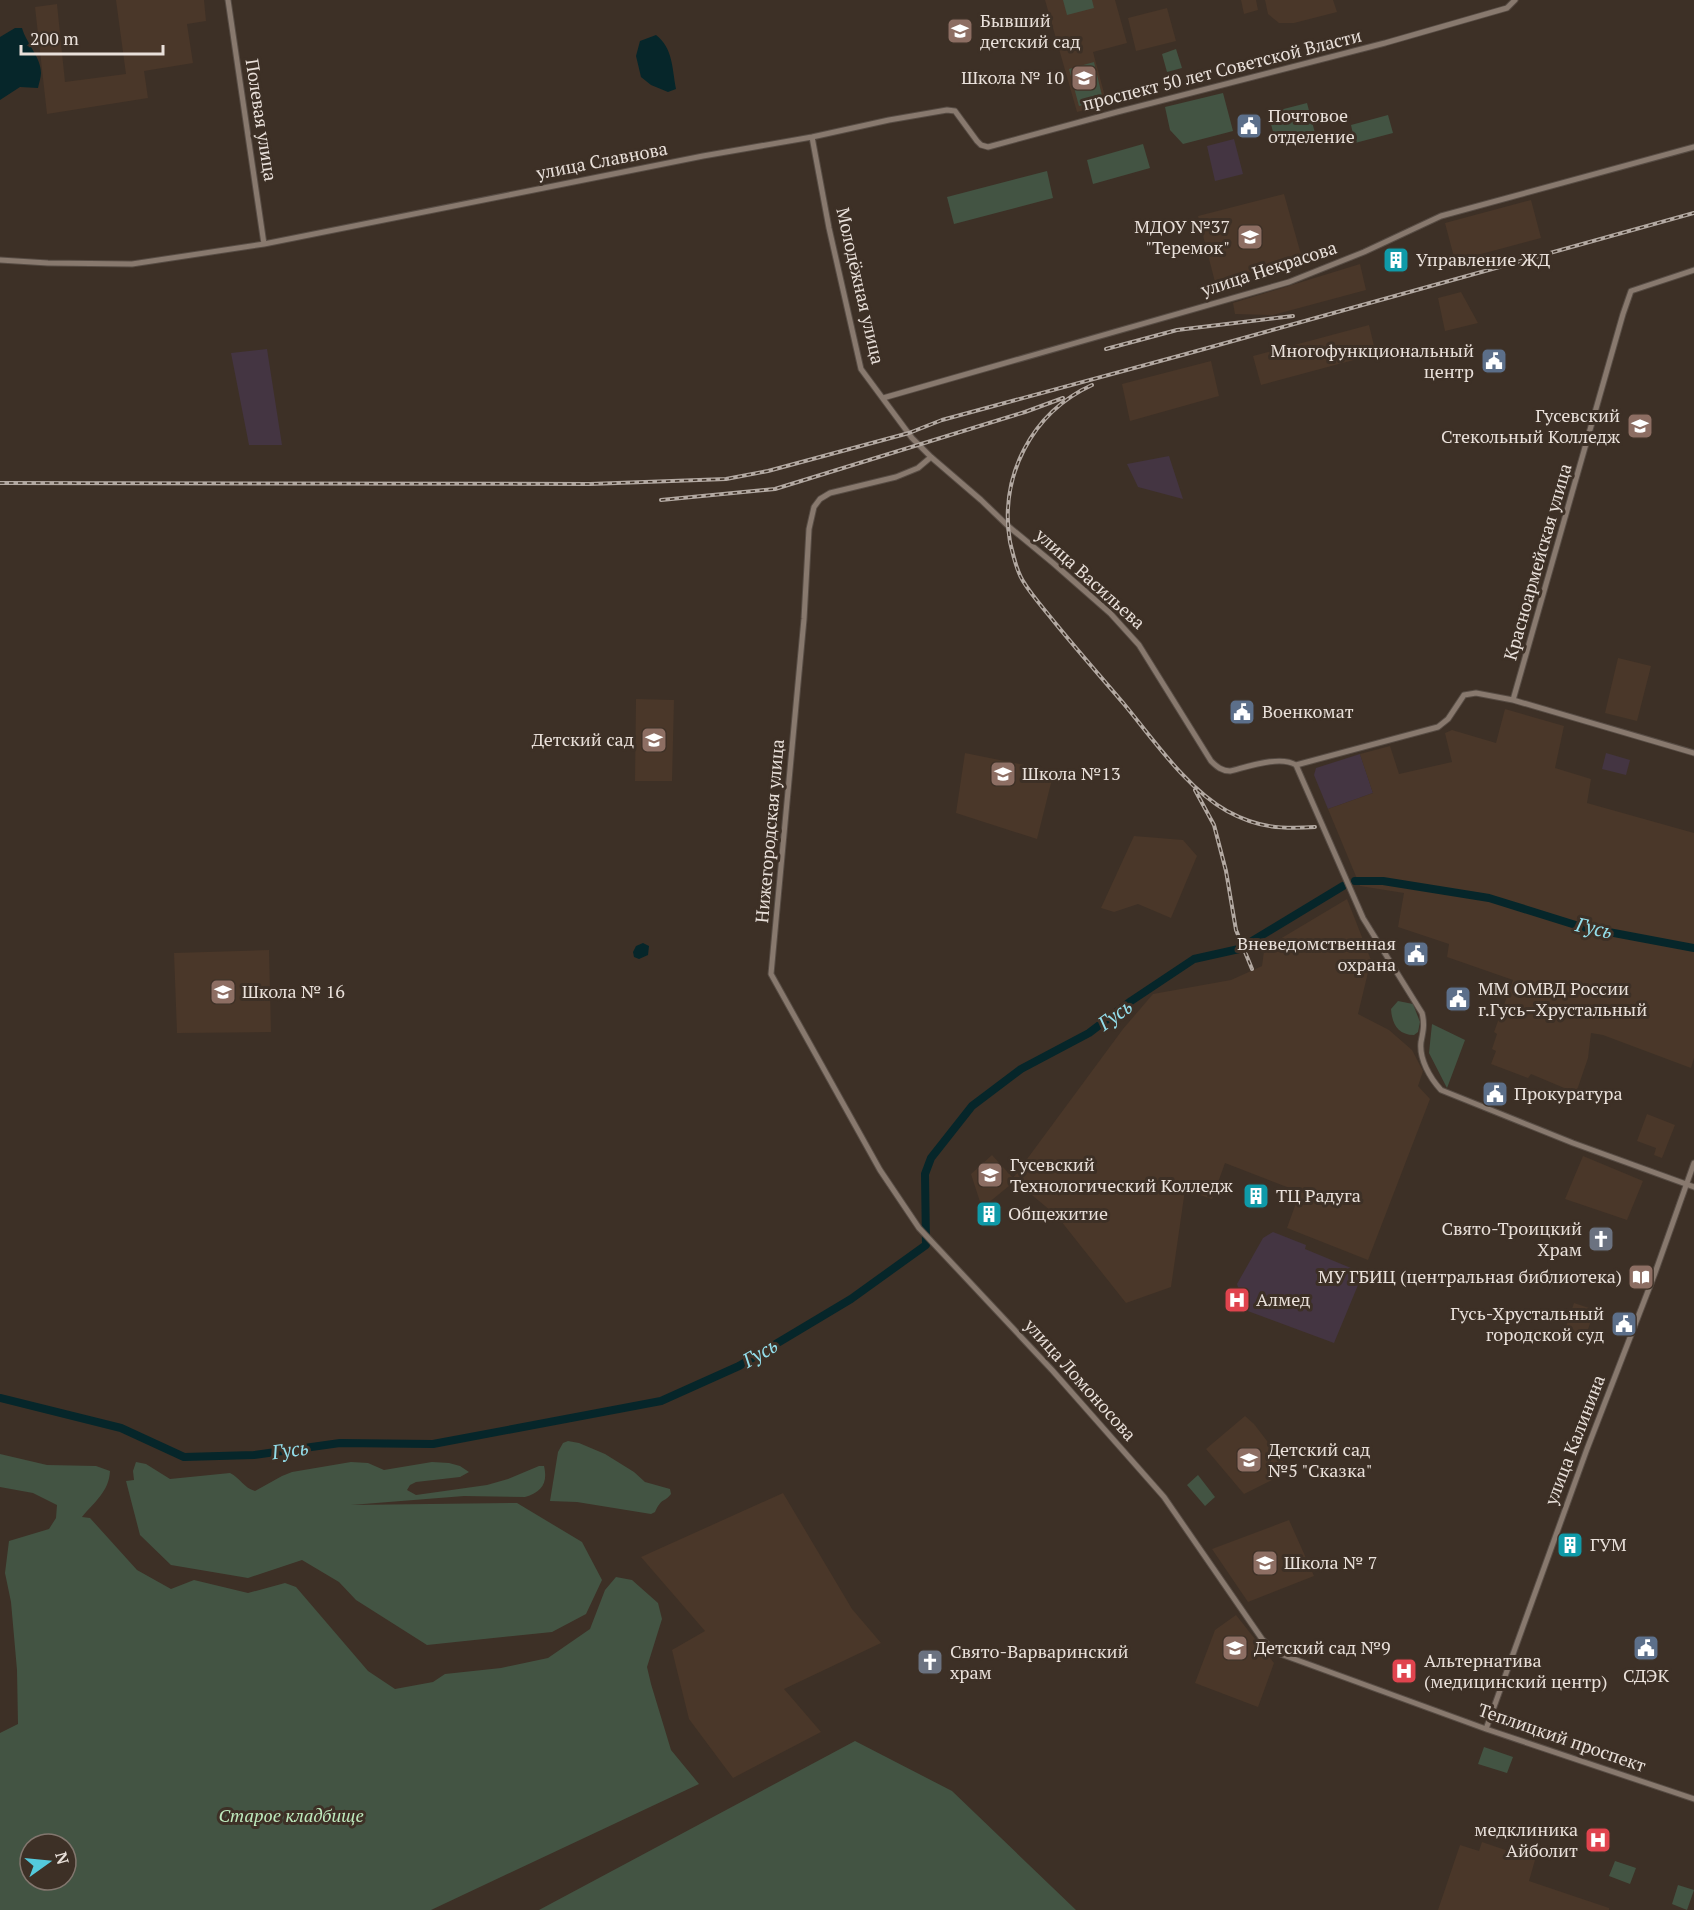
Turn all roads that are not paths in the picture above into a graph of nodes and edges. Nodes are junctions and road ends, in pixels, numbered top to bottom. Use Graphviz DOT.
graph roads {
  1 [pos="228,0"];
  2 [pos="1515,0"];
  3 [pos="947,110"];
  4 [pos="812,137"];
  5 [pos="1694,147"];
  6 [pos="264,244"];
  7 [pos="0,260"];
  8 [pos="1694,270"];
  9 [pos="884,398"];
  10 [pos="931,457"];
  11 [pos="1513,700"];
  12 [pos="1694,753"];
  13 [pos="1296,765"];
  14 [pos="1694,1163"];
  15 [pos="1686,1184"];
  16 [pos="1694,1187"];
  17 [pos="933,1244"];
  18 [pos="1196,1544"];
  19 [pos="1486,1729"];
  20 [pos="1694,1799"];
  1 -- 6 [label="main road, Полевая улица"];
  2 -- 3 [label="main road, проспект 50 лет Советской Власти"];
  3 -- 4 [label="main road, улица Славнова"];
  4 -- 6 [label="main road, улица Славнова"];
  4 -- 9 [label="main road, Молодёжная улица"];
  5 -- 9 [label="main road, улица Некрасова"];
  6 -- 7 [label="main road, улица Славнова"];
  8 -- 11 [label="main road, Красноармейская улица"];
  9 -- 10 [label="main road, Молодёжная улица"];
  10 -- 13 [label="main road, улица Васильева"];
  10 -- 17 [label="main road, Нижегородская улица"];
  11 -- 12 [label="main road"];
  11 -- 13 [label="main road, улица Васильева"];
  13 -- 15 [label="main road"];
  14 -- 15 [label="main road, улица Калинина"];
  15 -- 16 [label="main road"];
  15 -- 19 [label="main road, улица Калинина"];
  17 -- 18 [label="main road, улица Ломоносова"];
  18 -- 19 [label="main road, Теплицкий проспект"];
  19 -- 20 [label="main road, Теплицкий проспект"];
}
